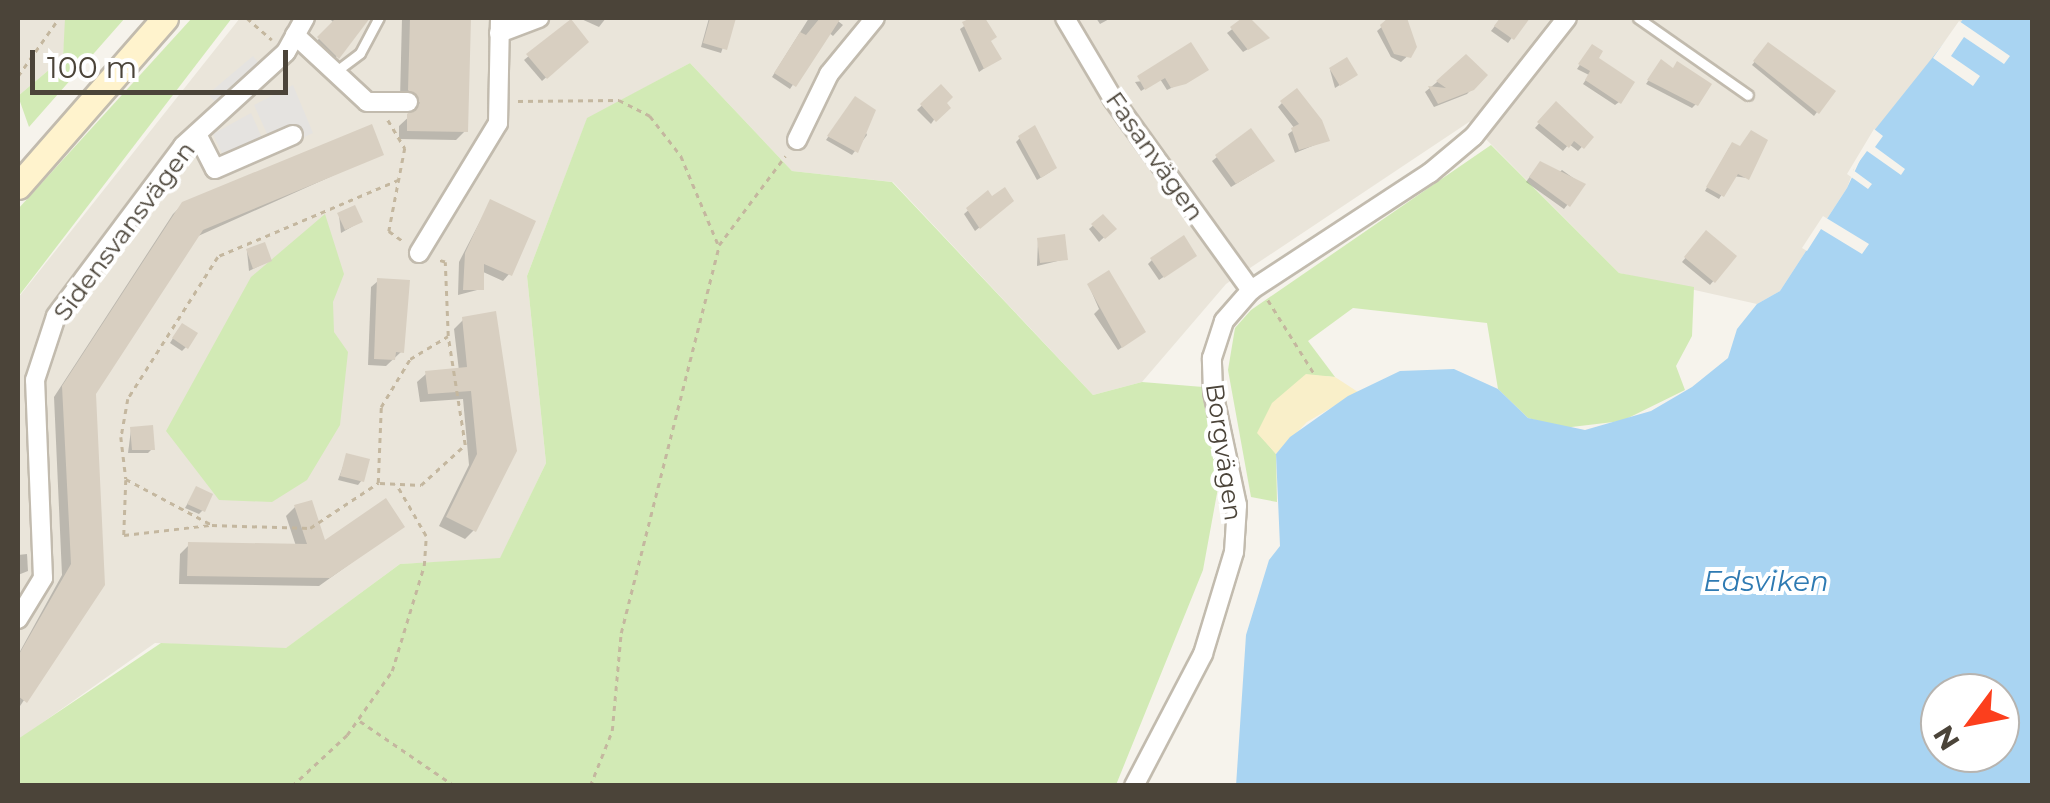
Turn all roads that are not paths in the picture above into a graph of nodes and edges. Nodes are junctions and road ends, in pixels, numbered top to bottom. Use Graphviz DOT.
graph roads {
  1 [pos="165,18"];
  2 [pos="305,18"];
  3 [pos="379,18"];
  4 [pos="539,18"];
  5 [pos="875,18"];
  6 [pos="1065,18"];
  7 [pos="1566,18"];
  8 [pos="1638,18"];
  9 [pos="500,25"];
  10 [pos="295,36"];
  11 [pos="335,72"];
  12 [pos="1748,95"];
  13 [pos="408,102"];
  14 [pos="197,134"];
  15 [pos="294,135"];
  16 [pos="797,140"];
  17 [pos="18,186"];
  18 [pos="420,253"];
  19 [pos="1255,287"];
  20 [pos="18,619"];
  21 [pos="1134,786"];
  1 -- 17 [label="main road"];
  2 -- 10 [label="street, Sidensvansvägen"];
  3 -- 11 [label="lane"];
  4 -- 9 [label="street"];
  5 -- 16 [label="street"];
  6 -- 19 [label="street, Fasanvägen"];
  7 -- 19 [label="street, Borgvägen"];
  8 -- 12 [label="lane"];
  9 -- 18 [label="street"];
  10 -- 11 [label="street"];
  10 -- 14 [label="street, Sidensvansvägen"];
  11 -- 13 [label="street"];
  14 -- 15 [label="street, Sidensvansvägen"];
  14 -- 20 [label="street, Sidensvansvägen"];
  19 -- 21 [label="street, Borgvägen"];
}
